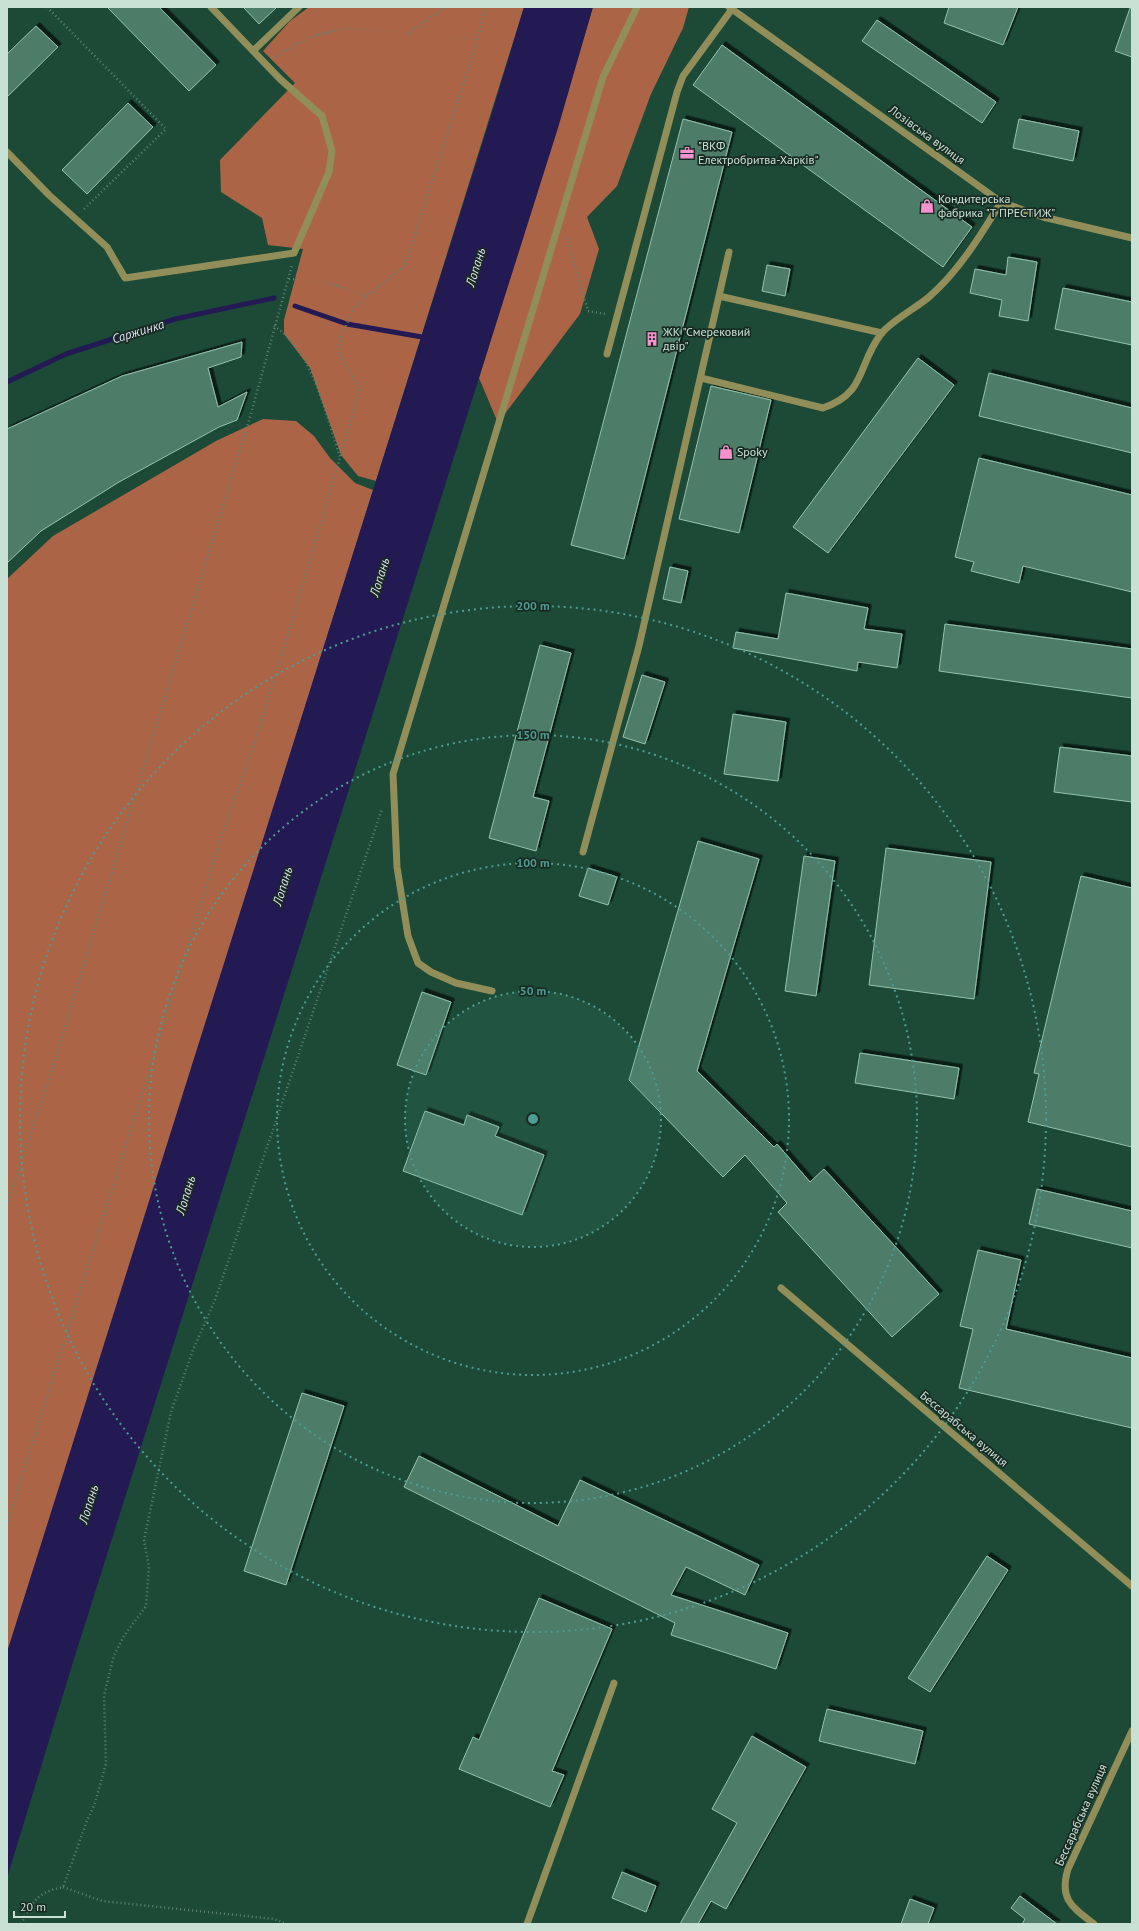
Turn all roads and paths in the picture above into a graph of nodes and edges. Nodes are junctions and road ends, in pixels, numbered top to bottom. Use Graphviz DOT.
graph roads {
  1 [pos="47,7"];
  2 [pos="211,7"];
  3 [pos="299,7"];
  4 [pos="445,7"];
  5 [pos="485,7"];
  6 [pos="637,7"];
  7 [pos="730,8"];
  8 [pos="408,34"];
  9 [pos="478,39"];
  10 [pos="253,51"];
  11 [pos="266,64"];
  12 [pos="7,152"];
  13 [pos="1001,202"];
  14 [pos="561,216"];
  15 [pos="75,218"];
  16 [pos="1132,238"];
  17 [pos="729,252"];
  18 [pos="294,253"];
  19 [pos="289,279"];
  20 [pos="368,295"];
  21 [pos="719,296"];
  22 [pos="617,316"];
  23 [pos="274,326"];
  24 [pos="882,333"];
  25 [pos="607,354"];
  26 [pos="701,378"];
  27 [pos="340,457"];
  28 [pos="383,804"];
  29 [pos="583,852"];
  30 [pos="492,991"];
  31 [pos="7,1205"];
  32 [pos="781,1288"];
  33 [pos="7,1525"];
  34 [pos="1132,1586"];
  35 [pos="614,1683"];
  36 [pos="1132,1731"];
  37 [pos="63,1887"];
  38 [pos="21,1924"];
  39 [pos="287,1924"];
  40 [pos="527,1924"];
  41 [pos="1094,1924"];
  1 -- 15 [label="path"];
  2 -- 10 [label="street"];
  3 -- 10 [label="street"];
  4 -- 8 [label="path"];
  5 -- 9 [label="path"];
  6 -- 14 [label="street"];
  7 -- 13 [label="street, Лозівська вулиця"];
  7 -- 22 [label="street"];
  8 -- 9 [label="path"];
  8 -- 11 [label="path"];
  9 -- 20 [label="path"];
  10 -- 11 [label="street"];
  11 -- 18 [label="street"];
  12 -- 15 [label="street"];
  13 -- 16 [label="street, Лозівська вулиця"];
  13 -- 24 [label="street"];
  14 -- 22 [label="path"];
  14 -- 30 [label="street"];
  15 -- 18 [label="street"];
  17 -- 21 [label="street"];
  18 -- 19 [label="path"];
  19 -- 20 [label="path"];
  19 -- 23 [label="path"];
  20 -- 27 [label="path"];
  21 -- 24 [label="street"];
  21 -- 26 [label="street"];
  22 -- 25 [label="street"];
  23 -- 27 [label="path"];
  23 -- 31 [label="path"];
  24 -- 26 [label="street"];
  26 -- 29 [label="street"];
  27 -- 33 [label="path"];
  28 -- 37 [label="path"];
  32 -- 34 [label="street, Бессарабська вулиця"];
  35 -- 40 [label="street"];
  36 -- 41 [label="street, Бессарабська вулиця"];
  37 -- 38 [label="path"];
  37 -- 39 [label="path"];
}
